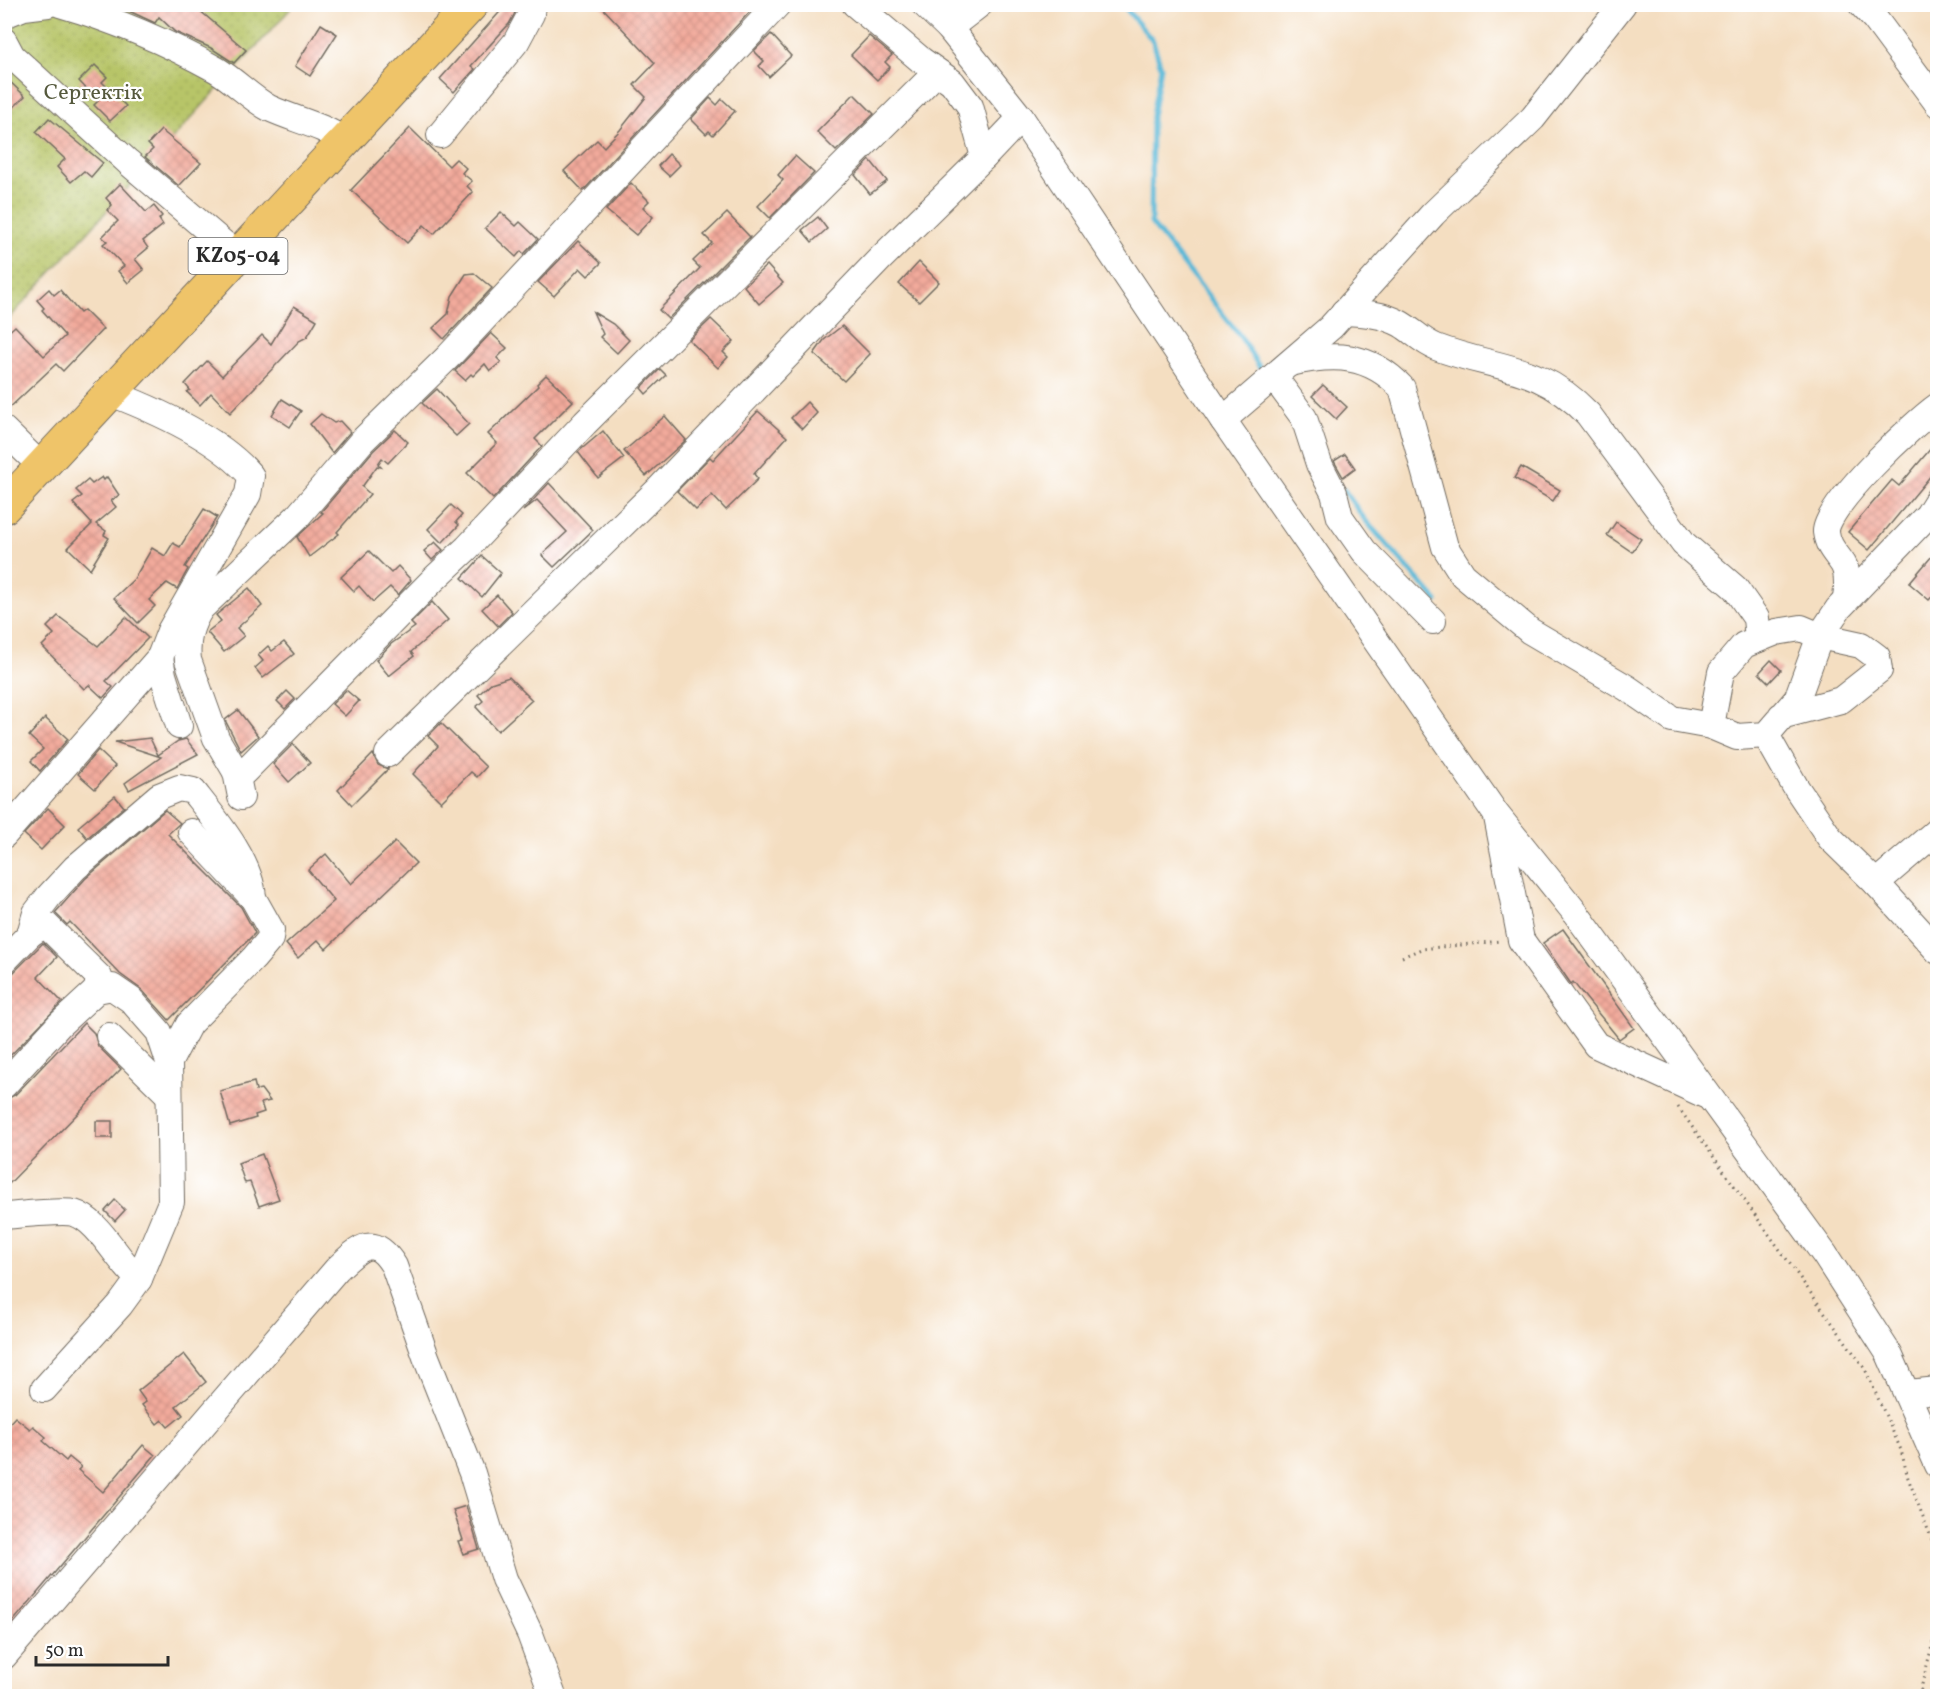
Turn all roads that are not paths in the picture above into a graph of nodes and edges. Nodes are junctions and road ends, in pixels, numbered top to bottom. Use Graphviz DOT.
graph roads {
  1 [pos="48,4"];
  2 [pos="60,4"];
  3 [pos="472,4"];
  4 [pos="532,4"];
  5 [pos="778,4"];
  6 [pos="855,4"];
  7 [pos="924,4"];
  8 [pos="980,4"];
  9 [pos="1623,4"];
  10 [pos="1862,4"];
  11 [pos="4,15"];
  12 [pos="948,28"];
  13 [pos="4,41"];
  14 [pos="937,72"];
  15 [pos="1938,104"];
  16 [pos="1021,118"];
  17 [pos="440,135"];
  18 [pos="345,141"];
  19 [pos="984,157"];
  20 [pos="238,256"];
  21 [pos="1344,312"];
  22 [pos="1282,370"];
  23 [pos="111,393"];
  24 [pos="1938,406"];
  25 [pos="1223,420"];
  26 [pos="4,430"];
  27 [pos="42,467"];
  28 [pos="1938,500"];
  29 [pos="4,507"];
  30 [pos="1846,600"];
  31 [pos="1433,621"];
  32 [pos="1820,636"];
  33 [pos="1758,639"];
  34 [pos="160,657"];
  35 [pos="1773,725"];
  36 [pos="179,726"];
  37 [pos="1711,726"];
  38 [pos="388,754"];
  39 [pos="1496,814"];
  40 [pos="1938,830"];
  41 [pos="191,832"];
  42 [pos="4,835"];
  43 [pos="1876,883"];
  44 [pos="253,898"];
  45 [pos="37,924"];
  46 [pos="1938,951"];
  47 [pos="4,962"];
  48 [pos="103,985"];
  49 [pos="109,1036"];
  50 [pos="169,1062"];
  51 [pos="4,1085"];
  52 [pos="169,1095"];
  53 [pos="1706,1095"];
  54 [pos="4,1216"];
  55 [pos="139,1279"];
  56 [pos="44,1389"];
  57 [pos="1938,1390"];
  58 [pos="1908,1393"];
  59 [pos="1938,1465"];
  60 [pos="4,1656"];
  61 [pos="553,1696"];
  1 -- 11 [label="street"];
  2 -- 18 [label="street"];
  3 -- 18 [label="main road, KZ05-04"];
  4 -- 17 [label="street"];
  5 -- 14 [label="street"];
  6 -- 14 [label="street"];
  7 -- 12 [label="street"];
  8 -- 12 [label="street"];
  9 -- 21 [label="street"];
  10 -- 15 [label="street"];
  12 -- 16 [label="street"];
  13 -- 20 [label="street"];
  14 -- 19 [label="street"];
  16 -- 19 [label="street"];
  16 -- 25 [label="street"];
  18 -- 20 [label="main road, KZ05-04"];
  19 -- 38 [label="street"];
  20 -- 23 [label="main road, KZ05-04"];
  21 -- 22 [label="street"];
  21 -- 33 [label="street"];
  22 -- 25 [label="street"];
  22 -- 31 [label="street"];
  22 -- 37 [label="street"];
  23 -- 27 [label="main road, KZ05-04"];
  23 -- 34 [label="street"];
  24 -- 30 [label="street"];
  25 -- 39 [label="street"];
  26 -- 27 [label="street"];
  27 -- 29 [label="main road, KZ05-04"];
  28 -- 30 [label="street"];
  30 -- 32 [label="street"];
  32 -- 33 [label="street"];
  32 -- 35 [label="street"];
  32 -- 35 [label="street"];
  33 -- 37 [label="street"];
  34 -- 36 [label="street"];
  34 -- 42 [label="street"];
  35 -- 37 [label="street"];
  35 -- 43 [label="street"];
  39 -- 53 [label="street"];
  39 -- 53 [label="street"];
  40 -- 43 [label="street"];
  41 -- 44 [label="street"];
  43 -- 46 [label="street"];
  44 -- 45 [label="street"];
  44 -- 50 [label="street"];
  45 -- 47 [label="street"];
  45 -- 48 [label="street"];
  48 -- 50 [label="street"];
  48 -- 51 [label="street"];
  49 -- 52 [label="street"];
  50 -- 52 [label="street"];
  52 -- 55 [label="street"];
  53 -- 58 [label="street"];
  54 -- 55 [label="street"];
  55 -- 56 [label="street"];
  57 -- 58 [label="street"];
  58 -- 59 [label="street"];
  60 -- 61 [label="street"];
}
